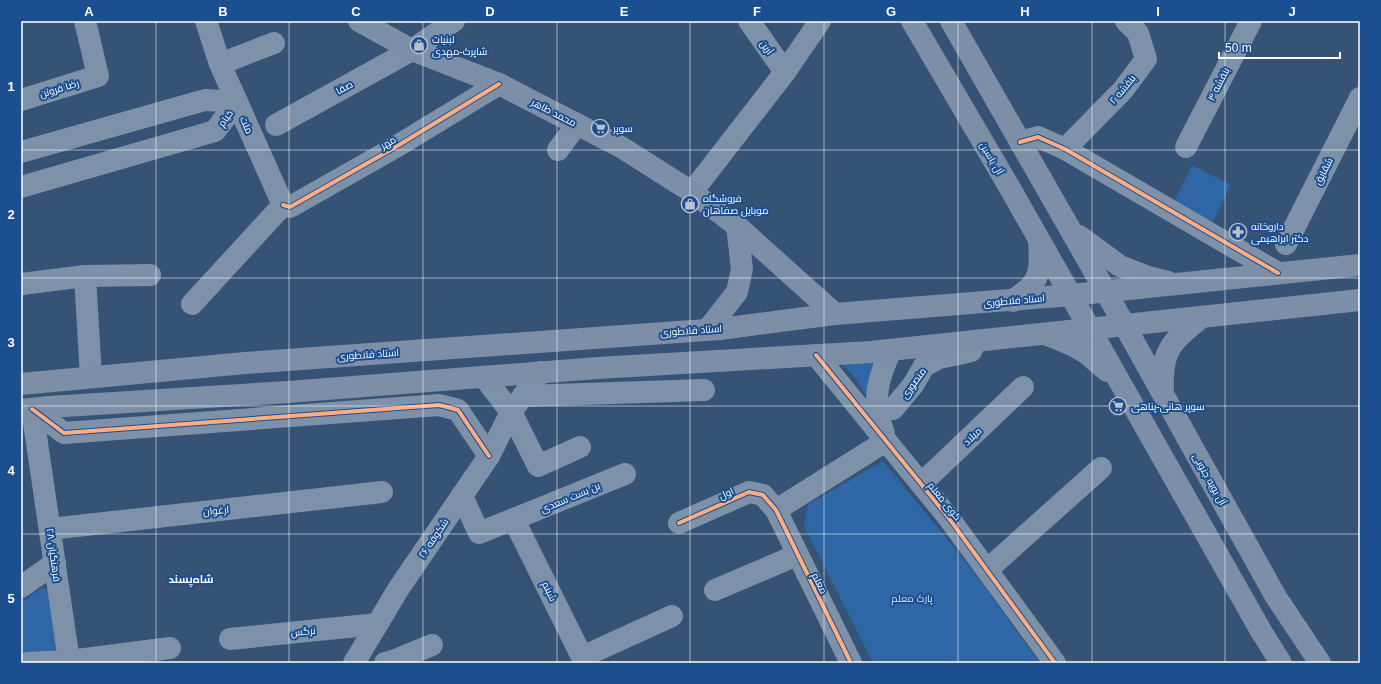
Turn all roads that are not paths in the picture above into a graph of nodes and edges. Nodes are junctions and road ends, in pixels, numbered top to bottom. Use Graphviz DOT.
graph roads {
  1 [pos="85,21"];
  2 [pos="206,21"];
  3 [pos="359,21"];
  4 [pos="454,21"];
  5 [pos="749,21"];
  6 [pos="820,21"];
  7 [pos="912,21"];
  8 [pos="951,21"];
  9 [pos="1126,21"];
  10 [pos="1251,21"];
  11 [pos="274,43"];
  12 [pos="412,50"];
  13 [pos="220,64"];
  14 [pos="785,72"];
  15 [pos="499,84"];
  16 [pos="1360,98"];
  17 [pos="21,100"];
  18 [pos="236,102"];
  19 [pos="578,124"];
  20 [pos="276,125"];
  21 [pos="1020,142"];
  22 [pos="1186,147"];
  23 [pos="1065,149"];
  24 [pos="558,150"];
  25 [pos="21,152"];
  26 [pos="1040,177"];
  27 [pos="21,187"];
  28 [pos="1011,190"];
  29 [pos="692,192"];
  30 [pos="283,205"];
  31 [pos="737,226"];
  32 [pos="1070,229"];
  33 [pos="1038,238"];
  34 [pos="1286,244"];
  35 [pos="1360,266"];
  36 [pos="1278,273"];
  37 [pos="150,275"];
  38 [pos="85,276"];
  39 [pos="22,284"];
  40 [pos="1181,285"];
  41 [pos="1106,292"];
  42 [pos="1071,295"];
  43 [pos="1360,300"];
  44 [pos="1013,301"];
  45 [pos="192,304"];
  46 [pos="835,314"];
  47 [pos="1202,317"];
  48 [pos="1124,325"];
  49 [pos="1089,329"];
  50 [pos="708,330"];
  51 [pos="1044,334"];
  52 [pos="976,341"];
  53 [pos="891,350"];
  54 [pos="816,355"];
  55 [pos="541,372"];
  56 [pos="122,374"];
  57 [pos="484,377"];
  58 [pos="91,378"];
  59 [pos="1120,383"];
  60 [pos="21,384"];
  61 [pos="1024,387"];
  62 [pos="704,390"];
  63 [pos="1163,394"];
  64 [pos="123,402"];
  65 [pos="517,404"];
  66 [pos="26,409"];
  67 [pos="893,409"];
  68 [pos="886,441"];
  69 [pos="580,447"];
  70 [pos="489,456"];
  71 [pos="1101,468"];
  72 [pos="625,474"];
  73 [pos="921,484"];
  74 [pos="1213,485"];
  75 [pos="382,492"];
  76 [pos="462,496"];
  77 [pos="1187,500"];
  78 [pos="776,510"];
  79 [pos="514,520"];
  80 [pos="679,523"];
  81 [pos="50,529"];
  82 [pos="797,555"];
  83 [pos="55,563"];
  84 [pos="987,570"];
  85 [pos="21,587"];
  86 [pos="715,590"];
  87 [pos="672,616"];
  88 [pos="377,624"];
  89 [pos="230,639"];
  90 [pos="432,645"];
  91 [pos="170,648"];
  92 [pos="69,660"];
  93 [pos="584,660"];
  94 [pos="28,663"];
  95 [pos="354,663"];
  96 [pos="385,663"];
  97 [pos="851,663"];
  98 [pos="1055,663"];
  99 [pos="1282,663"];
  100 [pos="1320,663"];
  1 -- 17 [label="street, رضا فروتن"];
  2 -- 13 [label="street, ملت"];
  3 -- 12 [label="main road, محمد طاهر"];
  4 -- 12 [label="street, صفا"];
  5 -- 14 [label="street, آرین"];
  6 -- 14 [label="street"];
  7 -- 28 [label="main road, آل یاسین"];
  8 -- 21 [label="main road"];
  9 -- 23 [label="street, بنفشه ۲"];
  10 -- 22 [label="street, بنفشه ۳"];
  11 -- 13 [label="street"];
  12 -- 15 [label="main road, محمد طاهر"];
  12 -- 20 [label="street, صفا"];
  13 -- 18 [label="street, ملت"];
  14 -- 29 [label="street"];
  15 -- 19 [label="main road, محمد طاهر"];
  15 -- 30 [label="street, مهر"];
  16 -- 34 [label="street, شقایق"];
  18 -- 25 [label="street, خیام"];
  18 -- 27 [label="street, خیام"];
  18 -- 30 [label="street, ملت"];
  19 -- 24 [label="street"];
  19 -- 29 [label="main road, محمد طاهر"];
  21 -- 23 [label="street"];
  21 -- 26 [label="main road"];
  23 -- 36 [label="street"];
  26 -- 28 [label="main road"];
  26 -- 32 [label="main road"];
  28 -- 33 [label="main road, آل یاسین"];
  29 -- 31 [label="main road, محمد طاهر"];
  30 -- 45 [label="street"];
  31 -- 46 [label="main road, محمد طاهر"];
  31 -- 50 [label="main road"];
  32 -- 40 [label="main road"];
  32 -- 41 [label="main road"];
  33 -- 42 [label="main road, آل یاسین"];
  33 -- 44 [label="main road"];
  35 -- 36 [label="main road, استاد فلاطوری"];
  36 -- 40 [label="main road, استاد فلاطوری"];
  37 -- 38 [label="street"];
  38 -- 39 [label="street"];
  38 -- 58 [label="street"];
  40 -- 41 [label="main road, استاد فلاطوری"];
  41 -- 42 [label="main road, استاد فلاطوری"];
  41 -- 48 [label="main road, آل بویه جنوبی"];
  42 -- 44 [label="main road, استاد فلاطوری"];
  42 -- 49 [label="main road"];
  43 -- 47 [label="main road"];
  44 -- 46 [label="main road, استاد فلاطوری"];
  46 -- 50 [label="main road, استاد فلاطوری"];
  47 -- 48 [label="main road"];
  47 -- 63 [label="main road"];
  48 -- 49 [label="main road"];
  48 -- 63 [label="main road, آل بویه جنوبی"];
  49 -- 51 [label="main road"];
  49 -- 59 [label="main road"];
  50 -- 56 [label="main road, استاد فلاطوری"];
  51 -- 52 [label="main road"];
  51 -- 59 [label="main road"];
  52 -- 53 [label="main road"];
  52 -- 67 [label="street, منصوری"];
  53 -- 54 [label="main road"];
  53 -- 68 [label="street, کوی معلم"];
  54 -- 55 [label="main road"];
  54 -- 68 [label="street, کوی معلم"];
  55 -- 57 [label="main road"];
  55 -- 65 [label="street, شکوفه ۲۶"];
  56 -- 58 [label="main road, استاد فلاطوری"];
  56 -- 64 [label="main road"];
  57 -- 64 [label="main road"];
  57 -- 65 [label="street"];
  58 -- 60 [label="main road, استاد فلاطوری"];
  59 -- 77 [label="main road"];
  61 -- 73 [label="street, میلاد"];
  62 -- 65 [label="street"];
  63 -- 74 [label="main road, آل بویه جنوبی"];
  64 -- 66 [label="main road"];
  65 -- 69 [label="street"];
  65 -- 70 [label="street, شکوفه ۲۶"];
  66 -- 70 [label="street"];
  66 -- 81 [label="street, فرهنگیان ۲۸"];
  68 -- 73 [label="street, کوی معلم"];
  68 -- 78 [label="street"];
  70 -- 76 [label="street, شکوفه ۲۶"];
  71 -- 84 [label="street"];
  72 -- 79 [label="street, بن بست سعدی"];
  73 -- 84 [label="street, کوی معلم"];
  74 -- 77 [label="main road"];
  74 -- 100 [label="main road, آل بویه جنوبی"];
  75 -- 81 [label="street, ارغوان"];
  76 -- 79 [label="street, بن بست سعدی"];
  76 -- 88 [label="street, شکوفه ۲۶"];
  77 -- 99 [label="main road"];
  78 -- 80 [label="street, اول"];
  78 -- 82 [label="street, معلم"];
  79 -- 93 [label="street, شبنم"];
  81 -- 83 [label="street, فرهنگیان ۲۸"];
  82 -- 86 [label="street"];
  82 -- 97 [label="street, معلم"];
  83 -- 85 [label="street"];
  83 -- 92 [label="street, فرهنگیان ۲۸"];
  84 -- 98 [label="street, کوی معلم"];
  87 -- 93 [label="street"];
  88 -- 89 [label="street, نرگس"];
  88 -- 95 [label="street, شکوفه ۲۶"];
  90 -- 96 [label="street"];
  91 -- 92 [label="street"];
  92 -- 94 [label="street"];
}
